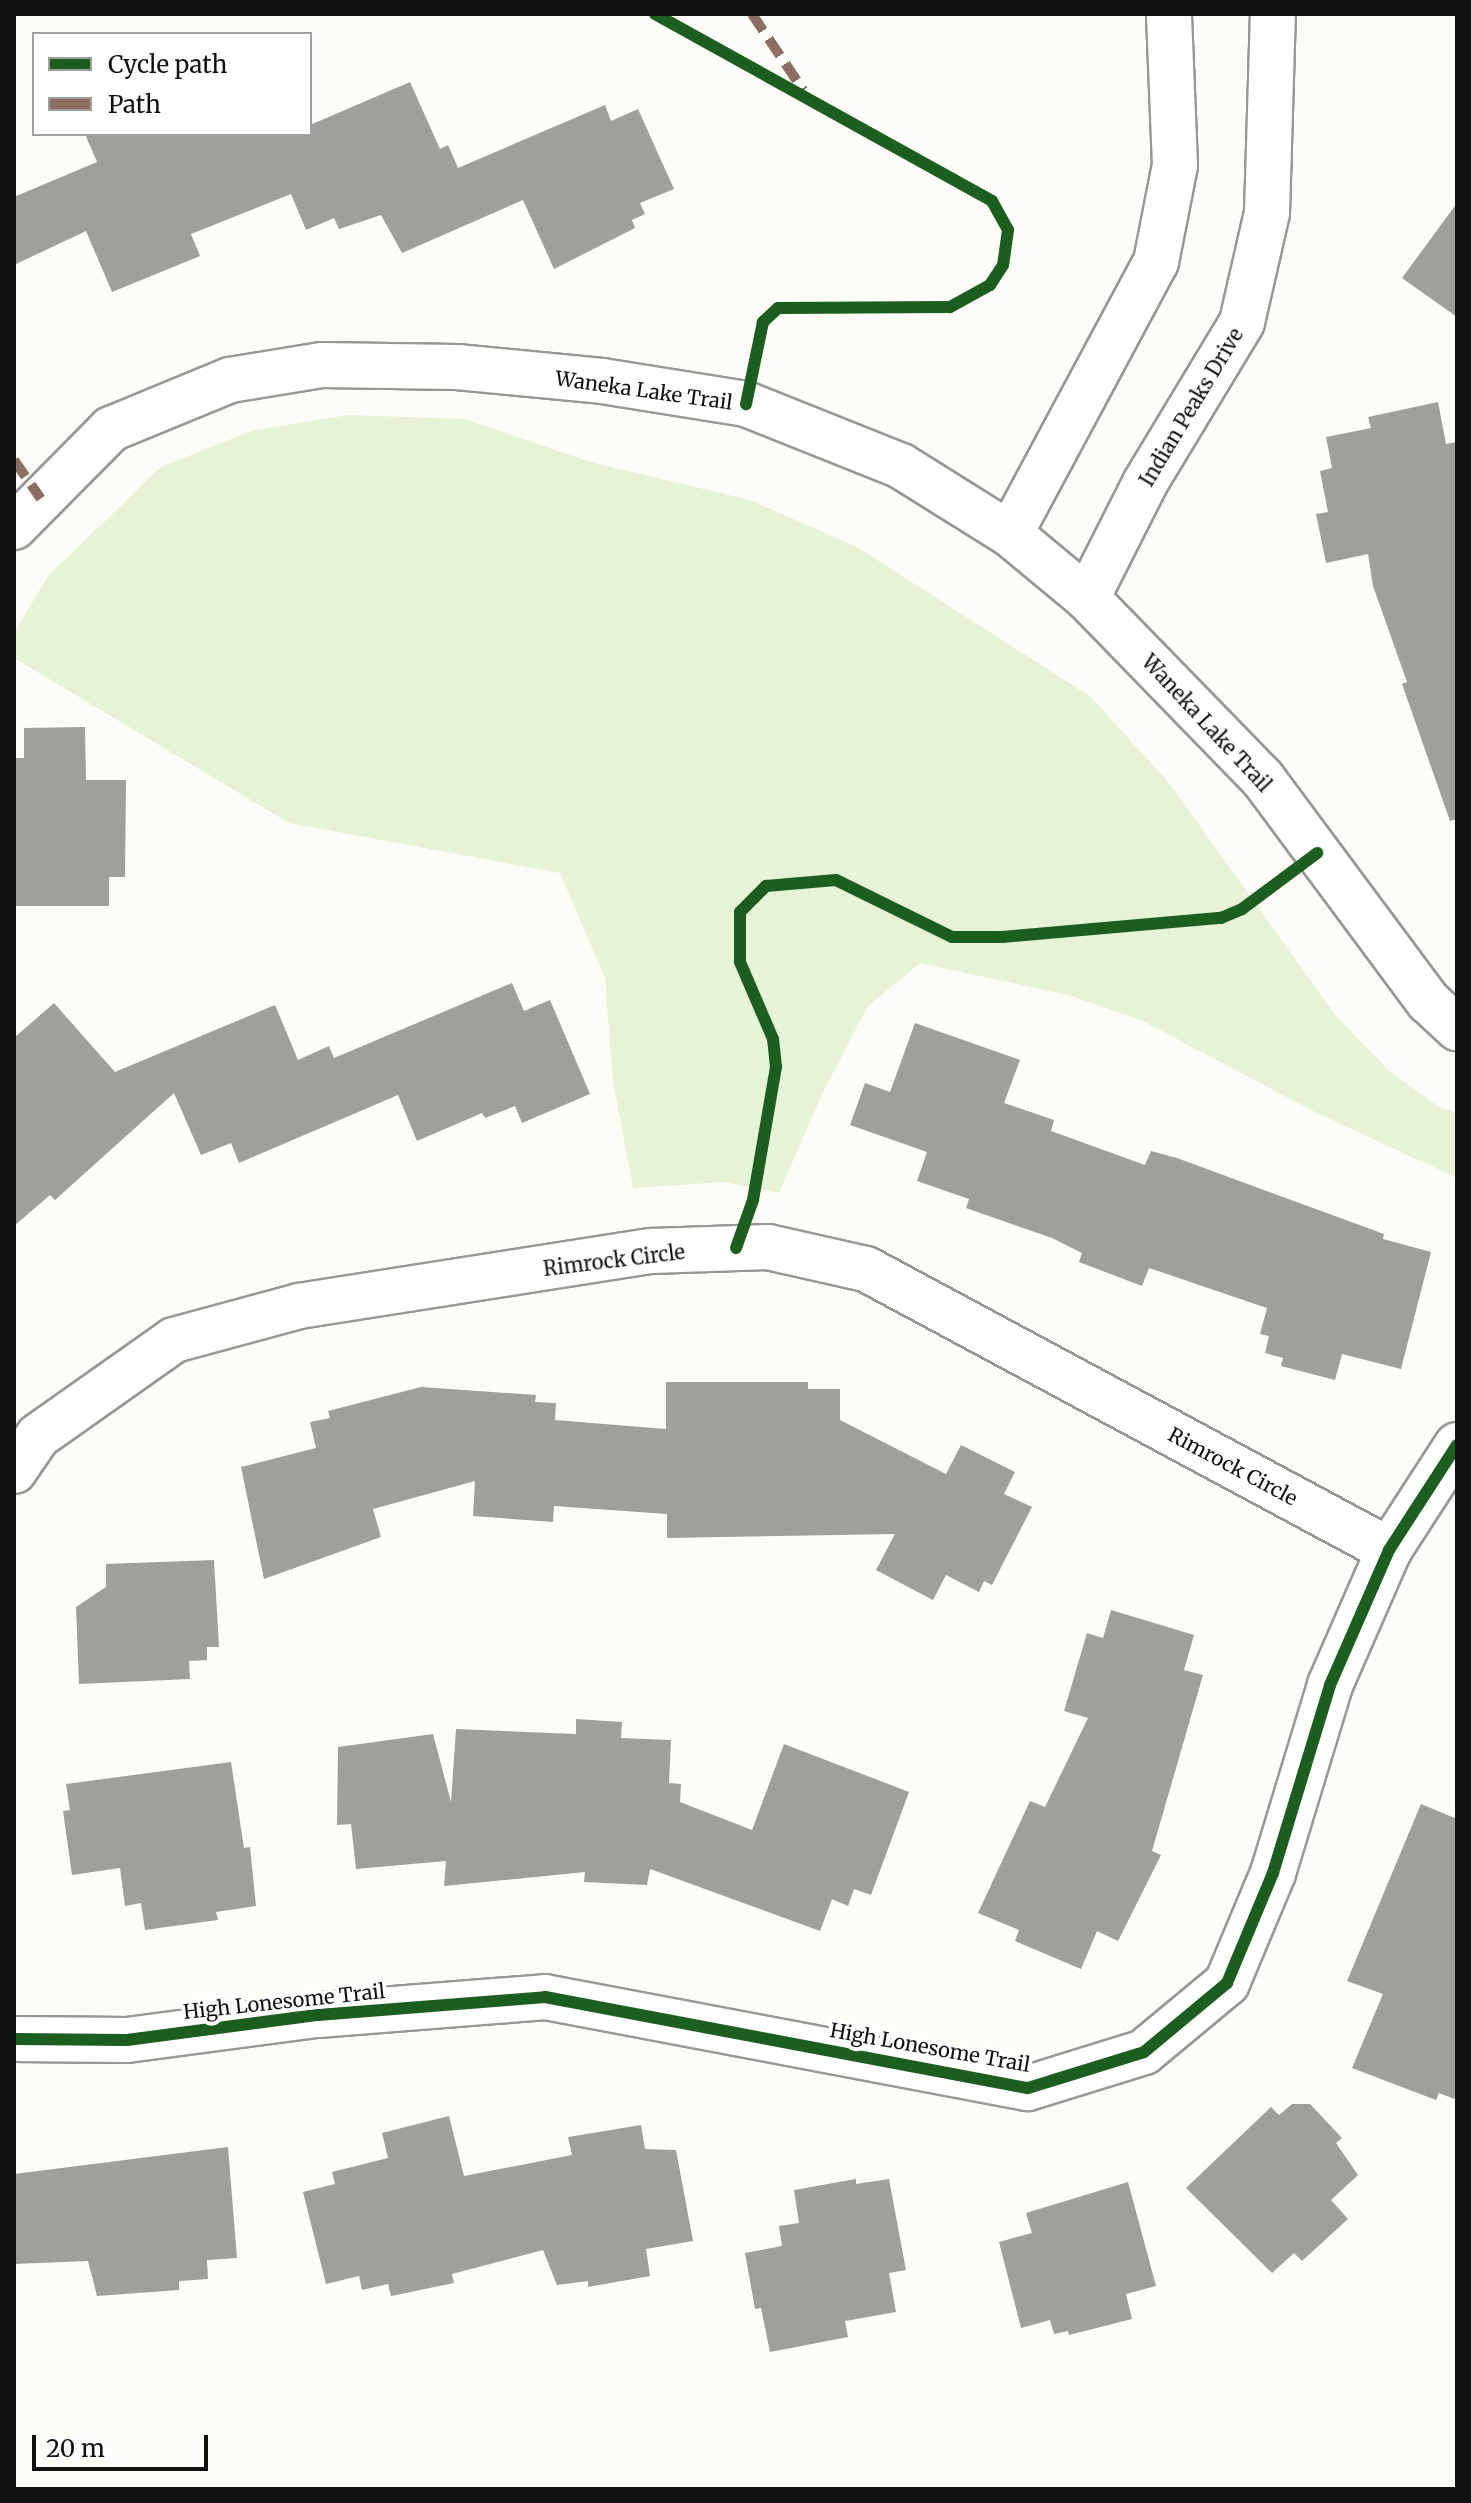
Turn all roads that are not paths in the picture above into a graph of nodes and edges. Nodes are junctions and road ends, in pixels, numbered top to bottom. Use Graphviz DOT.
graph roads {
  1 [pos="1169,14"];
  2 [pos="1273,14"];
  3 [pos="14,527"];
  4 [pos="1010,534"];
  5 [pos="1087,598"];
  6 [pos="1457,1028"];
  7 [pos="1457,1445"];
  8 [pos="14,1471"];
  9 [pos="1389,1550"];
  10 [pos="14,2039"];
  1 -- 4 [label="street"];
  2 -- 5 [label="street, Indian Peaks Drive"];
  3 -- 4 [label="street, Waneka Lake Trail"];
  4 -- 5 [label="street, Waneka Lake Trail"];
  5 -- 6 [label="street, Waneka Lake Trail"];
  7 -- 9 [label="street, High Lonesome Trail"];
  8 -- 9 [label="street, Rimrock Circle"];
  9 -- 10 [label="street, High Lonesome Trail"];
}
